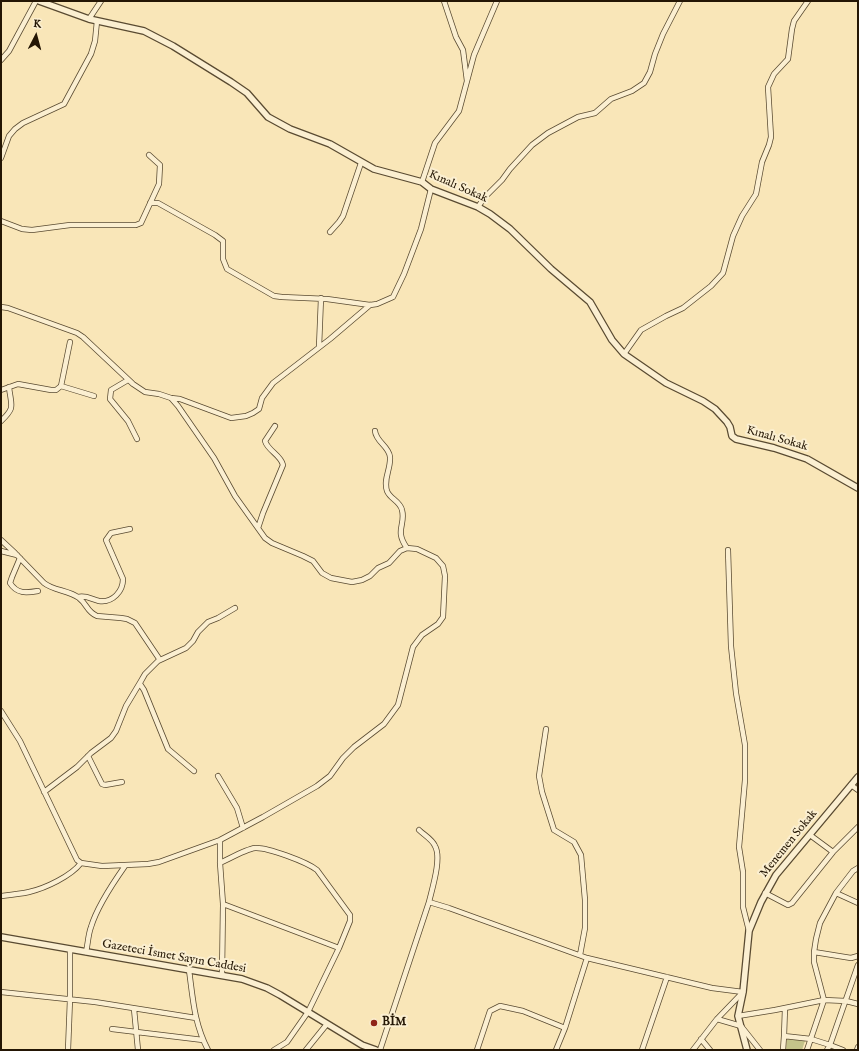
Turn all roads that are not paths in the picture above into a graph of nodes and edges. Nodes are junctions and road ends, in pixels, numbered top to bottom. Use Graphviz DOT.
graph roads {
  1 [pos="36,1"];
  2 [pos="40,1"];
  3 [pos="101,1"];
  4 [pos="444,1"];
  5 [pos="497,1"];
  6 [pos="680,1"];
  7 [pos="808,1"];
  8 [pos="89,19"];
  9 [pos="97,21"];
  10 [pos="1,60"];
  11 [pos="467,82"];
  12 [pos="149,154"];
  13 [pos="1,158"];
  14 [pos="361,163"];
  15 [pos="422,182"];
  16 [pos="431,189"];
  17 [pos="150,203"];
  18 [pos="478,207"];
  19 [pos="1,221"];
  20 [pos="330,232"];
  21 [pos="321,298"];
  22 [pos="370,305"];
  23 [pos="1,307"];
  24 [pos="70,342"];
  25 [pos="319,347"];
  26 [pos="624,354"];
  27 [pos="128,380"];
  28 [pos="62,386"];
  29 [pos="9,387"];
  30 [pos="1,390"];
  31 [pos="94,396"];
  32 [pos="171,398"];
  33 [pos="1,421"];
  34 [pos="274,426"];
  35 [pos="375,431"];
  36 [pos="137,439"];
  37 [pos="858,488"];
  38 [pos="258,528"];
  39 [pos="130,529"];
  40 [pos="1,540"];
  41 [pos="408,548"];
  42 [pos="728,550"];
  43 [pos="1,551"];
  44 [pos="19,556"];
  45 [pos="38,591"];
  46 [pos="78,597"];
  47 [pos="235,608"];
  48 [pos="160,660"];
  49 [pos="140,684"];
  50 [pos="1,711"];
  51 [pos="546,729"];
  52 [pos="88,756"];
  53 [pos="194,771"];
  54 [pos="218,776"];
  55 [pos="858,777"];
  56 [pos="122,782"];
  57 [pos="852,785"];
  58 [pos="858,790"];
  59 [pos="44,792"];
  60 [pos="858,827"];
  61 [pos="243,828"];
  62 [pos="419,830"];
  63 [pos="810,835"];
  64 [pos="220,840"];
  65 [pos="834,852"];
  66 [pos="81,863"];
  67 [pos="220,863"];
  68 [pos="125,866"];
  69 [pos="858,868"];
  70 [pos="765,893"];
  71 [pos="836,893"];
  72 [pos="1,896"];
  73 [pos="429,902"];
  74 [pos="858,903"];
  75 [pos="223,904"];
  76 [pos="749,931"];
  77 [pos="1,937"];
  78 [pos="339,948"];
  79 [pos="70,949"];
  80 [pos="86,952"];
  81 [pos="814,952"];
  82 [pos="580,955"];
  83 [pos="858,956"];
  84 [pos="587,958"];
  85 [pos="858,965"];
  86 [pos="190,970"];
  87 [pos="222,976"];
  88 [pos="667,977"];
  89 [pos="1,992"];
  90 [pos="743,992"];
  91 [pos="70,999"];
  92 [pos="824,1000"];
  93 [pos="846,1001"];
  94 [pos="858,1004"];
  95 [pos="785,1008"];
  96 [pos="134,1009"];
  97 [pos="308,1012"];
  98 [pos="738,1016"];
  99 [pos="196,1018"];
  100 [pos="717,1019"];
  101 [pos="327,1024"];
  102 [pos="741,1026"];
  103 [pos="565,1028"];
  104 [pos="112,1029"];
  105 [pos="136,1032"];
  106 [pos="784,1036"];
  107 [pos="701,1039"];
  108 [pos="811,1039"];
  109 [pos="203,1040"];
  110 [pos="830,1045"];
  111 [pos="858,1047"];
  112 [pos="277,1049"];
  113 [pos="68,1050"];
  114 [pos="138,1050"];
  115 [pos="208,1050"];
  116 [pos="306,1050"];
  117 [pos="376,1050"];
  118 [pos="380,1050"];
  119 [pos="477,1050"];
  120 [pos="556,1050"];
  121 [pos="642,1050"];
  122 [pos="693,1050"];
  123 [pos="710,1050"];
  124 [pos="747,1050"];
  125 [pos="760,1050"];
  126 [pos="783,1050"];
  127 [pos="807,1050"];
  128 [pos="827,1050"];
  129 [pos="843,1050"];
  130 [pos="856,1050"];
  1 -- 10 [label="street"];
  2 -- 8 [label="street, Kınalı Sokak"];
  3 -- 8 [label="street"];
  4 -- 11 [label="street"];
  5 -- 11 [label="street"];
  6 -- 18 [label="street"];
  7 -- 26 [label="street"];
  8 -- 9 [label="street, Kınalı Sokak"];
  9 -- 13 [label="street"];
  9 -- 14 [label="street, Kınalı Sokak"];
  11 -- 15 [label="street"];
  12 -- 17 [label="street"];
  14 -- 15 [label="street, Kınalı Sokak"];
  14 -- 20 [label="street"];
  15 -- 16 [label="street, Kınalı Sokak"];
  16 -- 18 [label="street, Kınalı Sokak"];
  16 -- 22 [label="street"];
  17 -- 19 [label="street"];
  17 -- 21 [label="street"];
  18 -- 26 [label="street, Kınalı Sokak"];
  21 -- 22 [label="street"];
  21 -- 25 [label="street"];
  22 -- 25 [label="street"];
  23 -- 27 [label="street"];
  24 -- 28 [label="street"];
  25 -- 32 [label="street"];
  26 -- 37 [label="street, Kınalı Sokak"];
  27 -- 32 [label="street"];
  27 -- 36 [label="street"];
  28 -- 29 [label="street"];
  28 -- 31 [label="street"];
  29 -- 30 [label="street"];
  29 -- 33 [label="street"];
  32 -- 38 [label="street"];
  34 -- 38 [label="street"];
  35 -- 41 [label="street"];
  38 -- 41 [label="street"];
  39 -- 46 [label="street"];
  40 -- 44 [label="street"];
  41 -- 61 [label="street"];
  42 -- 76 [label="street"];
  43 -- 44 [label="street"];
  44 -- 45 [label="street"];
  44 -- 46 [label="street"];
  46 -- 48 [label="street"];
  47 -- 48 [label="street"];
  48 -- 49 [label="street"];
  49 -- 52 [label="street"];
  49 -- 53 [label="street"];
  50 -- 59 [label="street"];
  51 -- 82 [label="street"];
  52 -- 56 [label="street"];
  52 -- 59 [label="street"];
  54 -- 61 [label="street"];
  55 -- 57 [label="street, Menemen Sokak"];
  57 -- 58 [label="street"];
  57 -- 63 [label="street, Menemen Sokak"];
  59 -- 66 [label="street"];
  60 -- 65 [label="street"];
  61 -- 64 [label="street"];
  62 -- 73 [label="street"];
  63 -- 65 [label="street"];
  63 -- 70 [label="street, Menemen Sokak"];
  64 -- 67 [label="street"];
  64 -- 68 [label="street"];
  65 -- 70 [label="street"];
  66 -- 68 [label="street"];
  66 -- 72 [label="street"];
  67 -- 75 [label="street"];
  67 -- 78 [label="street"];
  68 -- 80 [label="street"];
  69 -- 71 [label="street"];
  70 -- 76 [label="street, Menemen Sokak"];
  71 -- 74 [label="street"];
  71 -- 81 [label="street"];
  73 -- 82 [label="street"];
  73 -- 118 [label="street"];
  75 -- 78 [label="street"];
  75 -- 87 [label="street"];
  76 -- 90 [label="street, Menemen Sokak"];
  77 -- 79 [label="street, Gazeteci İsmet Sayın Caddesi"];
  78 -- 97 [label="street"];
  79 -- 80 [label="street, Gazeteci İsmet Sayın Caddesi"];
  79 -- 91 [label="street"];
  80 -- 86 [label="street, Gazeteci İsmet Sayın Caddesi"];
  81 -- 83 [label="street"];
  81 -- 92 [label="street"];
  82 -- 84 [label="street"];
  84 -- 88 [label="street"];
  84 -- 103 [label="street"];
  85 -- 93 [label="street"];
  86 -- 87 [label="street, Gazeteci İsmet Sayın Caddesi"];
  86 -- 99 [label="street"];
  87 -- 97 [label="street, Gazeteci İsmet Sayın Caddesi"];
  88 -- 90 [label="street"];
  88 -- 121 [label="street"];
  89 -- 91 [label="street"];
  90 -- 98 [label="street, Menemen Sokak"];
  90 -- 100 [label="street"];
  91 -- 96 [label="street"];
  91 -- 113 [label="street"];
  92 -- 93 [label="street"];
  92 -- 95 [label="street"];
  92 -- 108 [label="street"];
  93 -- 94 [label="street"];
  93 -- 110 [label="street"];
  95 -- 98 [label="street"];
  95 -- 106 [label="street"];
  96 -- 99 [label="street"];
  96 -- 105 [label="street"];
  97 -- 101 [label="street, Gazeteci İsmet Sayın Caddesi"];
  97 -- 112 [label="street"];
  98 -- 102 [label="street, Menemen Sokak"];
  99 -- 109 [label="street"];
  100 -- 102 [label="street"];
  100 -- 107 [label="street"];
  101 -- 116 [label="street"];
  101 -- 117 [label="street, Gazeteci İsmet Sayın Caddesi"];
  102 -- 124 [label="street, Menemen Sokak"];
  102 -- 125 [label="street"];
  103 -- 119 [label="street"];
  103 -- 120 [label="street"];
  104 -- 105 [label="street"];
  105 -- 109 [label="street"];
  105 -- 114 [label="street"];
  106 -- 108 [label="street"];
  106 -- 126 [label="street"];
  107 -- 122 [label="street"];
  107 -- 123 [label="street"];
  108 -- 110 [label="street"];
  108 -- 127 [label="street"];
  109 -- 115 [label="street"];
  110 -- 128 [label="street"];
  110 -- 129 [label="street"];
  111 -- 130 [label="street"];
}
